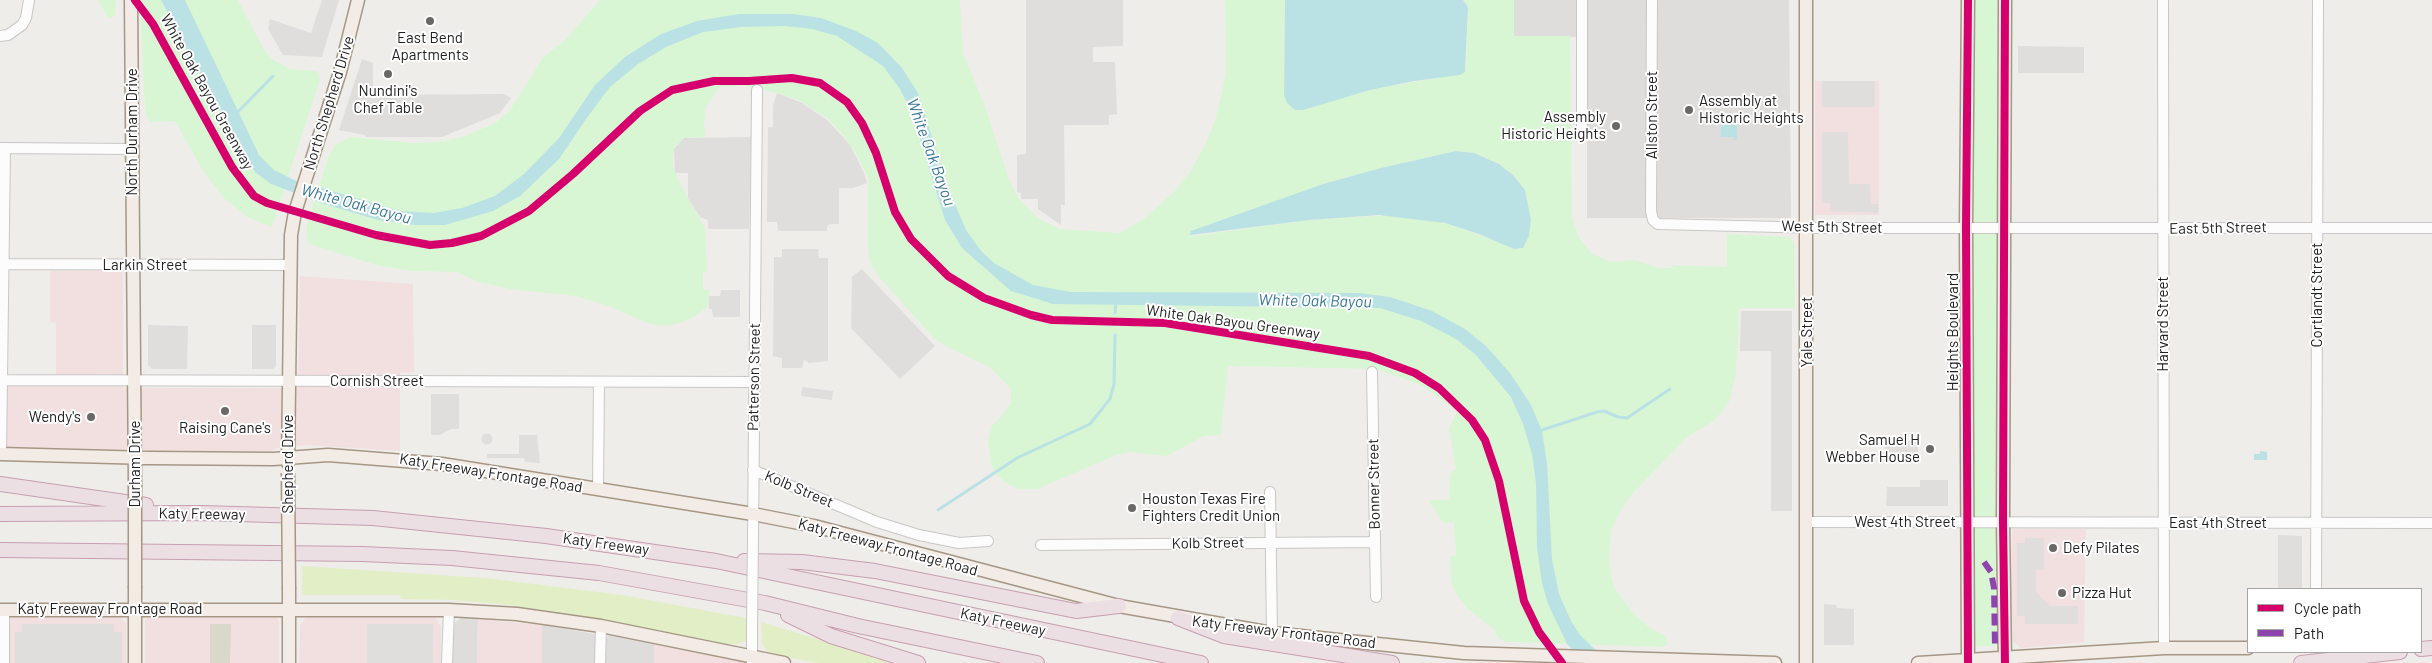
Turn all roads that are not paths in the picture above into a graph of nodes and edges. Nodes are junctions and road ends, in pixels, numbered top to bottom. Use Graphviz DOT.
graph roads {
  1 [pos="29,0"];
  2 [pos="131,0"];
  3 [pos="358,0"];
  4 [pos="1582,0"];
  5 [pos="1652,0"];
  6 [pos="1806,0"];
  7 [pos="1968,0"];
  8 [pos="2005,0"];
  9 [pos="2163,0"];
  10 [pos="2318,0"];
  11 [pos="0,36"];
  12 [pos="757,90"];
  13 [pos="1582,132"];
  14 [pos="2,148"];
  15 [pos="133,149"];
  16 [pos="1661,224"];
  17 [pos="1806,226"];
  18 [pos="2317,227"];
  19 [pos="1966,228"];
  20 [pos="2003,228"];
  21 [pos="2432,228"];
  22 [pos="2163,229"];
  23 [pos="2,264"];
  24 [pos="134,265"];
  25 [pos="290,266"];
  26 [pos="1372,372"];
  27 [pos="1,380"];
  28 [pos="134,380"];
  29 [pos="289,381"];
  30 [pos="598,382"];
  31 [pos="754,382"];
  32 [pos="0,454"];
  33 [pos="287,457"];
  34 [pos="135,458"];
  35 [pos="753,470"];
  36 [pos="0,484"];
  37 [pos="598,489"];
  38 [pos="1270,492"];
  39 [pos="202,513"];
  40 [pos="0,514"];
  41 [pos="753,514"];
  42 [pos="2003,521"];
  43 [pos="1807,522"];
  44 [pos="1969,522"];
  45 [pos="2317,522"];
  46 [pos="2163,523"];
  47 [pos="2432,523"];
  48 [pos="988,541"];
  49 [pos="1270,542"];
  50 [pos="1375,542"];
  51 [pos="1041,545"];
  52 [pos="0,550"];
  53 [pos="84,550"];
  54 [pos="0,558"];
  55 [pos="716,561"];
  56 [pos="2316,588"];
  57 [pos="1376,597"];
  58 [pos="765,603"];
  59 [pos="1119,606"];
  60 [pos="135,608"];
  61 [pos="289,609"];
  62 [pos="2,610"];
  63 [pos="449,610"];
  64 [pos="1178,618"];
  65 [pos="601,626"];
  66 [pos="1272,633"];
  67 [pos="2164,648"];
  68 [pos="2247,648"];
  69 [pos="2391,653"];
  70 [pos="752,659"];
  71 [pos="2005,660"];
  72 [pos="1968,661"];
  73 [pos="4,663"];
  74 [pos="135,663"];
  75 [pos="289,663"];
  76 [pos="447,663"];
  77 [pos="600,663"];
  78 [pos="784,663"];
  79 [pos="918,663"];
  80 [pos="1037,663"];
  81 [pos="1201,663"];
  82 [pos="1392,663"];
  83 [pos="1775,663"];
  84 [pos="1806,663"];
  85 [pos="1918,663"];
  86 [pos="2301,663"];
  1 -- 11 [label="street"];
  2 -- 15 [label="main road, North Durham Drive"];
  3 -- 25 [label="main road, North Shepherd Drive"];
  4 -- 13 [label="street"];
  5 -- 16 [label="street, Allston Street"];
  6 -- 17 [label="main road, Yale Street"];
  7 -- 19 [label="main road, Heights Boulevard"];
  8 -- 20 [label="main road"];
  9 -- 22 [label="street, Harvard Street"];
  10 -- 18 [label="street, Cortlandt Street"];
  12 -- 31 [label="street, Patterson Street"];
  14 -- 15 [label="street"];
  14 -- 23 [label="street"];
  15 -- 24 [label="main road, North Durham Drive"];
  16 -- 17 [label="street, West 5th Street"];
  17 -- 19 [label="street, West 5th Street"];
  17 -- 43 [label="main road, Yale Street"];
  18 -- 21 [label="street, East 5th Street"];
  18 -- 22 [label="street, East 5th Street"];
  18 -- 45 [label="street, Cortlandt Street"];
  19 -- 20 [label="street, West 5th Street"];
  19 -- 44 [label="main road, Heights Boulevard"];
  20 -- 22 [label="street, East 5th Street"];
  20 -- 42 [label="main road"];
  22 -- 46 [label="street, Harvard Street"];
  23 -- 24 [label="street, Larkin Street"];
  23 -- 27 [label="street"];
  24 -- 25 [label="street, Larkin Street"];
  24 -- 28 [label="main road, Durham Drive"];
  25 -- 29 [label="main road, Shepherd Drive"];
  26 -- 50 [label="street, Bonner Street"];
  27 -- 28 [label="street, Cornish Street"];
  27 -- 32 [label="street"];
  28 -- 29 [label="street, Cornish Street"];
  28 -- 34 [label="main road, Durham Drive"];
  29 -- 30 [label="street, Cornish Street"];
  29 -- 33 [label="main road, Shepherd Drive"];
  30 -- 31 [label="street, Cornish Street"];
  30 -- 37 [label="street"];
  31 -- 35 [label="street, Patterson Street"];
  32 -- 34 [label="main road, Katy Freeway Frontage Road"];
  33 -- 34 [label="main road, Katy Freeway Frontage Road"];
  33 -- 37 [label="main road, Katy Freeway Frontage Road"];
  33 -- 61 [label="main road, Shepherd Drive, bridge"];
  34 -- 60 [label="main road, Durham Drive, bridge"];
  35 -- 41 [label="street, Patterson Street"];
  35 -- 48 [label="street, Kolb Street"];
  36 -- 39 [label="highway"];
  37 -- 41 [label="main road, Katy Freeway Frontage Road"];
  38 -- 49 [label="street"];
  39 -- 40 [label="highway, Katy Freeway"];
  39 -- 55 [label="highway, Katy Freeway"];
  41 -- 59 [label="main road, Katy Freeway Frontage Road"];
  41 -- 70 [label="street, Patterson Street, bridge"];
  42 -- 44 [label="street, West 4th Street"];
  42 -- 46 [label="street, East 4th Street"];
  42 -- 71 [label="main road"];
  43 -- 44 [label="street, West 4th Street"];
  43 -- 84 [label="main road, Yale Street"];
  44 -- 72 [label="main road, Heights Boulevard"];
  45 -- 46 [label="street, East 4th Street"];
  45 -- 47 [label="street, East 4th Street"];
  45 -- 56 [label="street, Cortlandt Street"];
  46 -- 67 [label="street, Harvard Street"];
  49 -- 50 [label="street, Kolb Street"];
  49 -- 51 [label="street, Kolb Street"];
  49 -- 66 [label="street"];
  50 -- 57 [label="street, Bonner Street"];
  52 -- 53 [label="highway, Katy Freeway"];
  53 -- 54 [label="highway"];
  53 -- 58 [label="highway, Katy Freeway"];
  55 -- 59 [label="highway"];
  55 -- 81 [label="highway, Katy Freeway"];
  58 -- 79 [label="highway"];
  58 -- 80 [label="highway, Katy Freeway"];
  59 -- 64 [label="main road, Katy Freeway Frontage Road"];
  60 -- 61 [label="main road, Katy Freeway Frontage Road"];
  60 -- 62 [label="main road, Katy Freeway Frontage Road"];
  60 -- 74 [label="main road, Durham Drive"];
  61 -- 63 [label="main road, Katy Freeway Frontage Road"];
  61 -- 75 [label="main road, Shepherd Drive"];
  62 -- 73 [label="street"];
  63 -- 65 [label="main road, Katy Freeway Frontage Road"];
  63 -- 76 [label="street"];
  64 -- 66 [label="main road, Katy Freeway Frontage Road"];
  64 -- 82 [label="highway"];
  65 -- 70 [label="main road, Katy Freeway Frontage Road"];
  65 -- 77 [label="street"];
  66 -- 83 [label="main road, Katy Freeway Frontage Road"];
  67 -- 68 [label="main road"];
  67 -- 71 [label="main road"];
  69 -- 86 [label="highway"];
  70 -- 78 [label="main road, Katy Freeway Frontage Road"];
  71 -- 72 [label="main road"];
  72 -- 85 [label="main road"];
}
